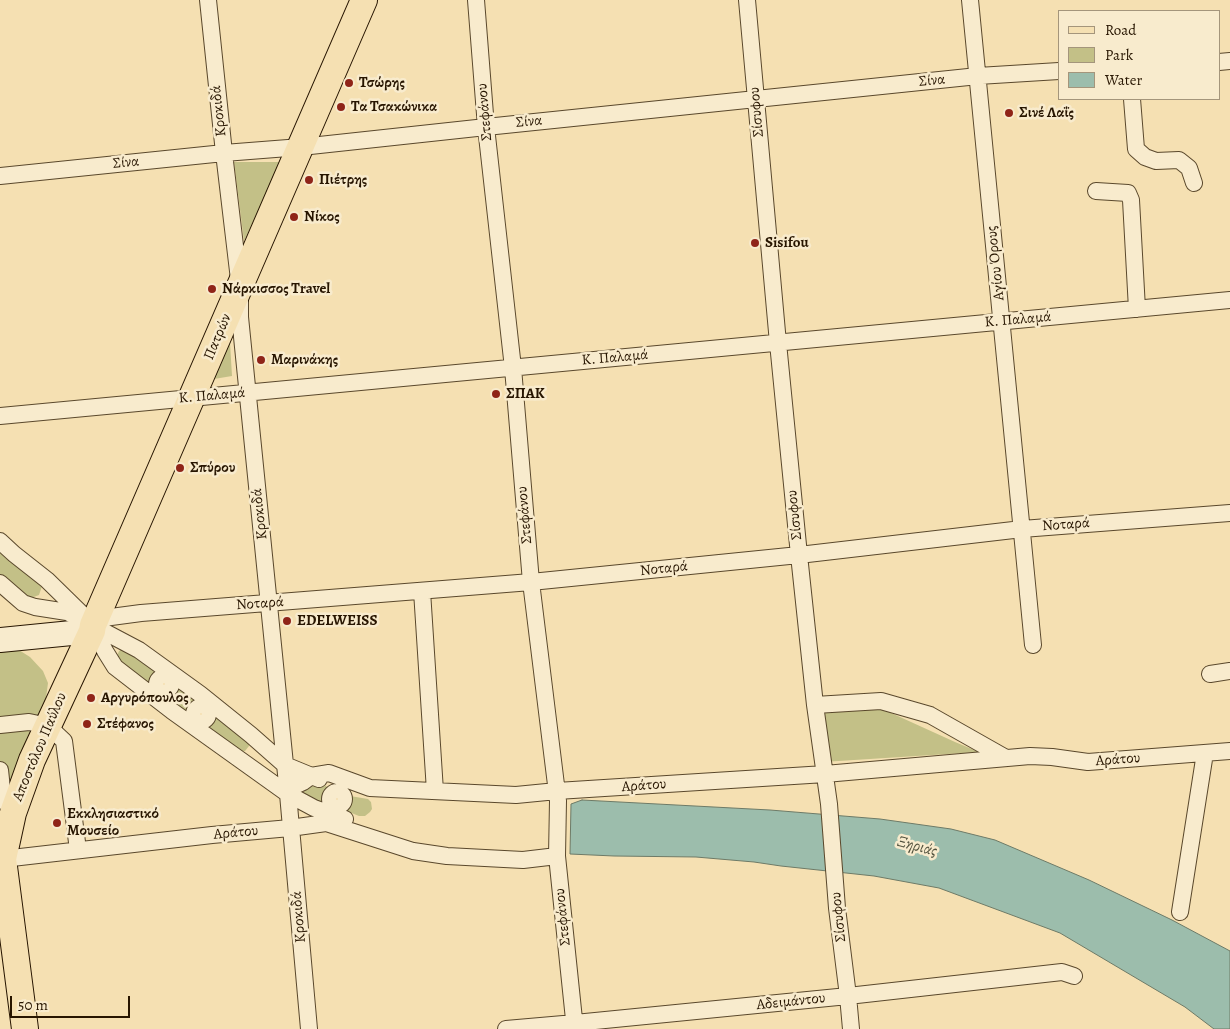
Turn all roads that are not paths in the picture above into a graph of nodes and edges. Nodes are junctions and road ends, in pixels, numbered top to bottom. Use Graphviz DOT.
graph roads {
  1 [pos="208,0"];
  2 [pos="364,0"];
  3 [pos="476,0"];
  4 [pos="747,0"];
  5 [pos="970,0"];
  6 [pos="1058,71"];
  7 [pos="978,76"];
  8 [pos="756,99"];
  9 [pos="1132,100"];
  10 [pos="486,126"];
  11 [pos="301,147"];
  12 [pos="224,153"];
  13 [pos="0,176"];
  14 [pos="1194,183"];
  15 [pos="1096,191"];
  16 [pos="240,288"];
  17 [pos="1230,300"];
  18 [pos="1137,309"];
  19 [pos="1002,322"];
  20 [pos="778,342"];
  21 [pos="513,368"];
  22 [pos="248,392"];
  23 [pos="192,397"];
  24 [pos="0,416"];
  25 [pos="1230,513"];
  26 [pos="1022,529"];
  27 [pos="0,540"];
  28 [pos="800,555"];
  29 [pos="531,582"];
  30 [pos="0,583"];
  31 [pos="422,591"];
  32 [pos="269,604"];
  33 [pos="94,625"];
  34 [pos="0,640"];
  35 [pos="1033,645"];
  36 [pos="1230,671"];
  37 [pos="1210,674"];
  38 [pos="163,684"];
  39 [pos="815,704"];
  40 [pos="201,713"];
  41 [pos="0,725"];
  42 [pos="48,726"];
  43 [pos="1230,751"];
  44 [pos="1205,753"];
  45 [pos="1006,758"];
  46 [pos="285,765"];
  47 [pos="0,770"];
  48 [pos="825,774"];
  49 [pos="312,776"];
  50 [pos="370,788"];
  51 [pos="288,791"];
  52 [pos="436,791"];
  53 [pos="557,796"];
  54 [pos="336,799"];
  55 [pos="12,814"];
  56 [pos="290,828"];
  57 [pos="360,834"];
  58 [pos="78,850"];
  59 [pos="557,856"];
  60 [pos="2,859"];
  61 [pos="1180,912"];
  62 [pos="1074,976"];
  63 [pos="848,996"];
  64 [pos="575,1026"];
  65 [pos="25,1029"];
  66 [pos="309,1029"];
  67 [pos="506,1029"];
  68 [pos="851,1029"];
  1 -- 12 [label="street, Κροκιδά"];
  2 -- 11 [label="main road, Πατρών"];
  3 -- 10 [label="street, Στεφάνου"];
  4 -- 8 [label="street, Σίσυφου"];
  5 -- 7 [label="street, Αγίου Όρους"];
  6 -- 7 [label="street, Σίνα"];
  7 -- 8 [label="street, Σίνα"];
  7 -- 19 [label="street, Αγίου Όρους"];
  8 -- 10 [label="street, Σίνα"];
  8 -- 20 [label="street, Σίσυφου"];
  9 -- 14 [label="street"];
  10 -- 11 [label="street, Σίνα"];
  10 -- 21 [label="street, Στεφάνου"];
  11 -- 12 [label="street, Σίνα"];
  11 -- 16 [label="main road, Πατρών"];
  12 -- 13 [label="street, Σίνα"];
  12 -- 16 [label="street, Κροκιδά"];
  15 -- 18 [label="street"];
  16 -- 22 [label="street, Κροκιδά"];
  16 -- 23 [label="main road, Πατρών"];
  17 -- 18 [label="street, Κ. Παλαμά"];
  18 -- 19 [label="street, Κ. Παλαμά"];
  19 -- 20 [label="street, Κ. Παλαμά"];
  19 -- 26 [label="street, Αγίου Όρους"];
  20 -- 21 [label="street, Κ. Παλαμά"];
  20 -- 28 [label="street, Σίσυφου"];
  21 -- 22 [label="street, Κ. Παλαμά"];
  21 -- 29 [label="street, Στεφάνου"];
  22 -- 23 [label="street, Κ. Παλαμά"];
  22 -- 32 [label="street, Κροκιδά"];
  23 -- 24 [label="street, Κ. Παλαμά"];
  23 -- 33 [label="main road, Πατρών"];
  25 -- 26 [label="street, Νοταρά"];
  26 -- 28 [label="street, Νοταρά"];
  26 -- 35 [label="street, Αγίου Όρους"];
  27 -- 33 [label="street"];
  28 -- 29 [label="street, Νοταρά"];
  28 -- 39 [label="street, Σίσυφου"];
  29 -- 31 [label="street, Νοταρά"];
  29 -- 53 [label="street, Στεφάνου"];
  30 -- 33 [label="street"];
  31 -- 32 [label="street, Νοταρά"];
  31 -- 52 [label="street"];
  32 -- 33 [label="street, Νοταρά"];
  32 -- 46 [label="street, Κροκιδά"];
  33 -- 34 [label="street, Νοταρά"];
  33 -- 38 [label="street"];
  33 -- 38 [label="street"];
  33 -- 42 [label="main road, Αποστόλου Παύλου"];
  36 -- 37 [label="street"];
  38 -- 40 [label="street"];
  38 -- 40 [label="street"];
  39 -- 45 [label="street"];
  39 -- 48 [label="street, Σίσυφου"];
  40 -- 46 [label="street"];
  40 -- 51 [label="street"];
  41 -- 42 [label="street"];
  42 -- 55 [label="main road, Αποστόλου Παύλου"];
  42 -- 58 [label="street"];
  43 -- 44 [label="street, Αράτου"];
  44 -- 45 [label="street, Αράτου"];
  44 -- 61 [label="street"];
  45 -- 48 [label="street, Αράτου"];
  46 -- 49 [label="street"];
  46 -- 51 [label="street, Κροκιδά"];
  47 -- 55 [label="street"];
  48 -- 53 [label="street, Αράτου"];
  48 -- 63 [label="street, Σίσυφου"];
  49 -- 50 [label="street, Αράτου"];
  49 -- 51 [label="street, Αράτου"];
  49 -- 54 [label="street"];
  50 -- 52 [label="street, Αράτου"];
  50 -- 54 [label="street"];
  51 -- 54 [label="street"];
  51 -- 56 [label="street, Κροκιδά"];
  52 -- 53 [label="street, Αράτου"];
  53 -- 59 [label="street, Στεφάνου"];
  54 -- 57 [label="street"];
  55 -- 60 [label="main road, Αποστόλου Παύλου"];
  56 -- 57 [label="street, Αράτου"];
  56 -- 58 [label="street, Αράτου"];
  56 -- 66 [label="street, Κροκιδά"];
  57 -- 59 [label="street, Αράτου"];
  58 -- 60 [label="street, Αράτου"];
  59 -- 64 [label="street, Στεφάνου"];
  60 -- 65 [label="main road, Αποστόλου Παύλου"];
  62 -- 63 [label="street, Αδειμάντου"];
  63 -- 64 [label="street, Αδειμάντου"];
  63 -- 68 [label="street, Σίσυφου"];
  64 -- 67 [label="street, Αδειμάντου"];
}
